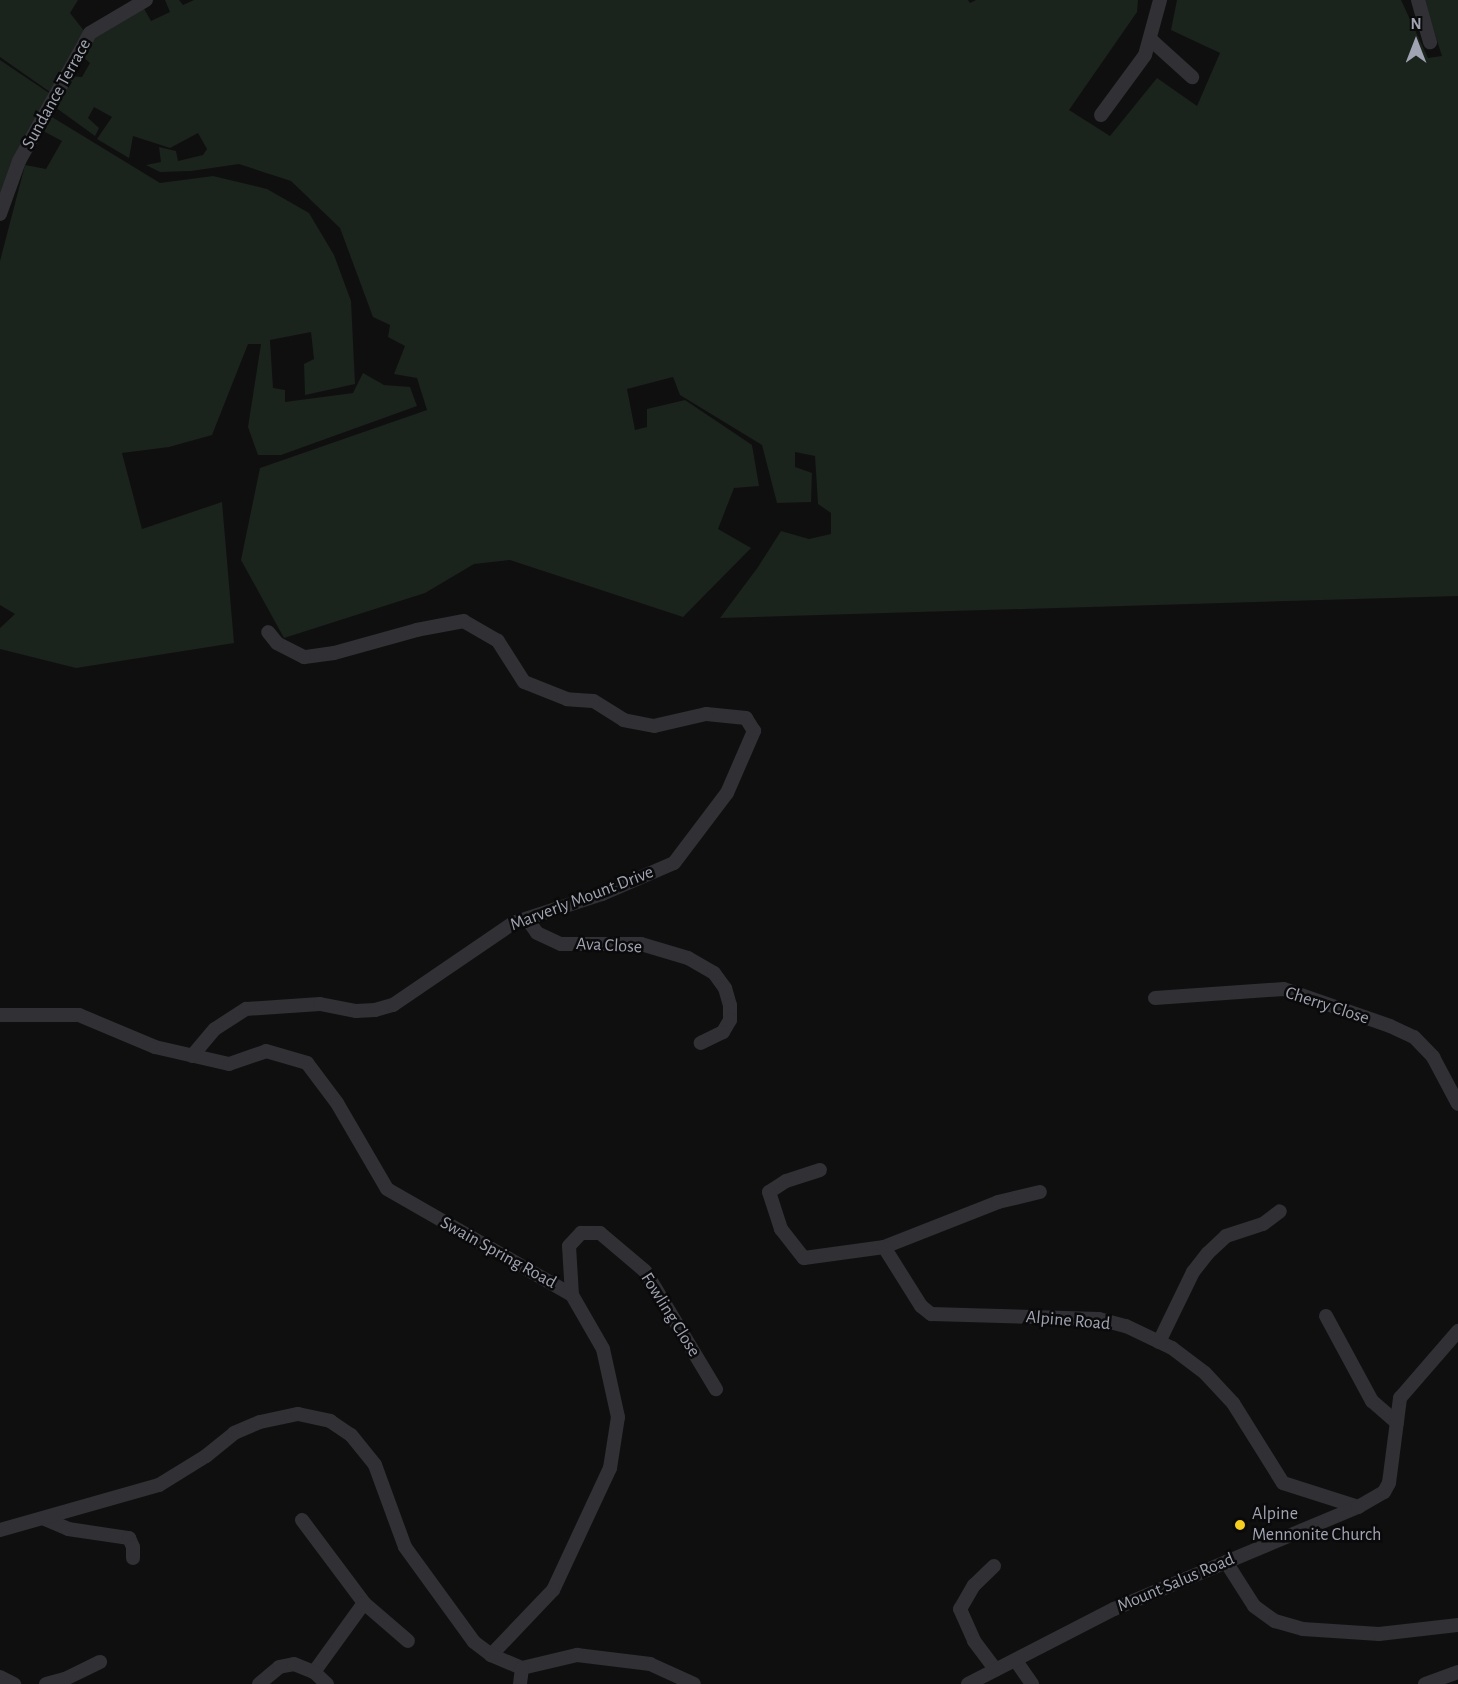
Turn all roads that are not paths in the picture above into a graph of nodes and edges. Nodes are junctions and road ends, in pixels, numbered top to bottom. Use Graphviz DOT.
graph roads {
  1 [pos="146,0"];
  2 [pos="1160,0"];
  3 [pos="1418,0"];
  4 [pos="1150,39"];
  5 [pos="1430,42"];
  6 [pos="1192,78"];
  7 [pos="1101,115"];
  8 [pos="0,214"];
  9 [pos="268,632"];
  10 [pos="526,919"];
  11 [pos="1155,998"];
  12 [pos="0,1015"];
  13 [pos="700,1043"];
  14 [pos="192,1056"];
  15 [pos="1458,1104"];
  16 [pos="819,1170"];
  17 [pos="1040,1192"];
  18 [pos="1280,1211"];
  19 [pos="884,1247"];
  20 [pos="572,1295"];
  21 [pos="1326,1316"];
  22 [pos="1458,1330"];
  23 [pos="1159,1342"];
  24 [pos="716,1389"];
  25 [pos="1397,1423"];
  26 [pos="1358,1507"];
  27 [pos="45,1519"];
  28 [pos="302,1520"];
  29 [pos="0,1530"];
  30 [pos="132,1558"];
  31 [pos="1226,1562"];
  32 [pos="994,1566"];
  33 [pos="364,1603"];
  34 [pos="1458,1625"];
  35 [pos="408,1641"];
  36 [pos="491,1655"];
  37 [pos="1016,1661"];
  38 [pos="100,1662"];
  39 [pos="522,1668"];
  40 [pos="996,1670"];
  41 [pos="314,1672"];
  42 [pos="1458,1672"];
  43 [pos="0,1677"];
  44 [pos="14,1684"];
  45 [pos="46,1684"];
  46 [pos="259,1684"];
  47 [pos="327,1684"];
  48 [pos="520,1684"];
  49 [pos="694,1684"];
  50 [pos="968,1684"];
  51 [pos="1032,1684"];
  52 [pos="1425,1684"];
  1 -- 8 [label="street, Sundance Terrace"];
  2 -- 4 [label="street"];
  3 -- 5 [label="street"];
  4 -- 6 [label="street"];
  4 -- 7 [label="street"];
  9 -- 10 [label="street, Marverly Mount Drive"];
  10 -- 13 [label="street, Ava Close"];
  10 -- 14 [label="street, Marverly Mount Drive"];
  11 -- 15 [label="street, Cherry Close"];
  12 -- 14 [label="street, Swain Spring Road"];
  14 -- 20 [label="street, Swain Spring Road"];
  16 -- 19 [label="street"];
  17 -- 19 [label="street"];
  18 -- 23 [label="street"];
  19 -- 23 [label="street, Alpine Road"];
  20 -- 24 [label="street, Fowling Close"];
  20 -- 36 [label="street, Swain Spring Road"];
  21 -- 25 [label="street"];
  22 -- 25 [label="street, Mount Salus Road"];
  23 -- 26 [label="street, Alpine Road"];
  25 -- 26 [label="street, Mount Salus Road"];
  26 -- 31 [label="street, Mount Salus Road"];
  27 -- 29 [label="street"];
  27 -- 30 [label="street"];
  27 -- 36 [label="street"];
  28 -- 33 [label="street"];
  31 -- 34 [label="street"];
  31 -- 37 [label="street, Mount Salus Road"];
  32 -- 40 [label="street"];
  33 -- 35 [label="street"];
  33 -- 41 [label="street"];
  36 -- 39 [label="street"];
  37 -- 40 [label="street, Mount Salus Road"];
  37 -- 51 [label="street"];
  38 -- 45 [label="street"];
  39 -- 48 [label="street"];
  39 -- 49 [label="street"];
  40 -- 50 [label="street, Mount Salus Road"];
  41 -- 46 [label="street"];
  41 -- 47 [label="street"];
  42 -- 52 [label="street"];
  43 -- 44 [label="street"];
}
